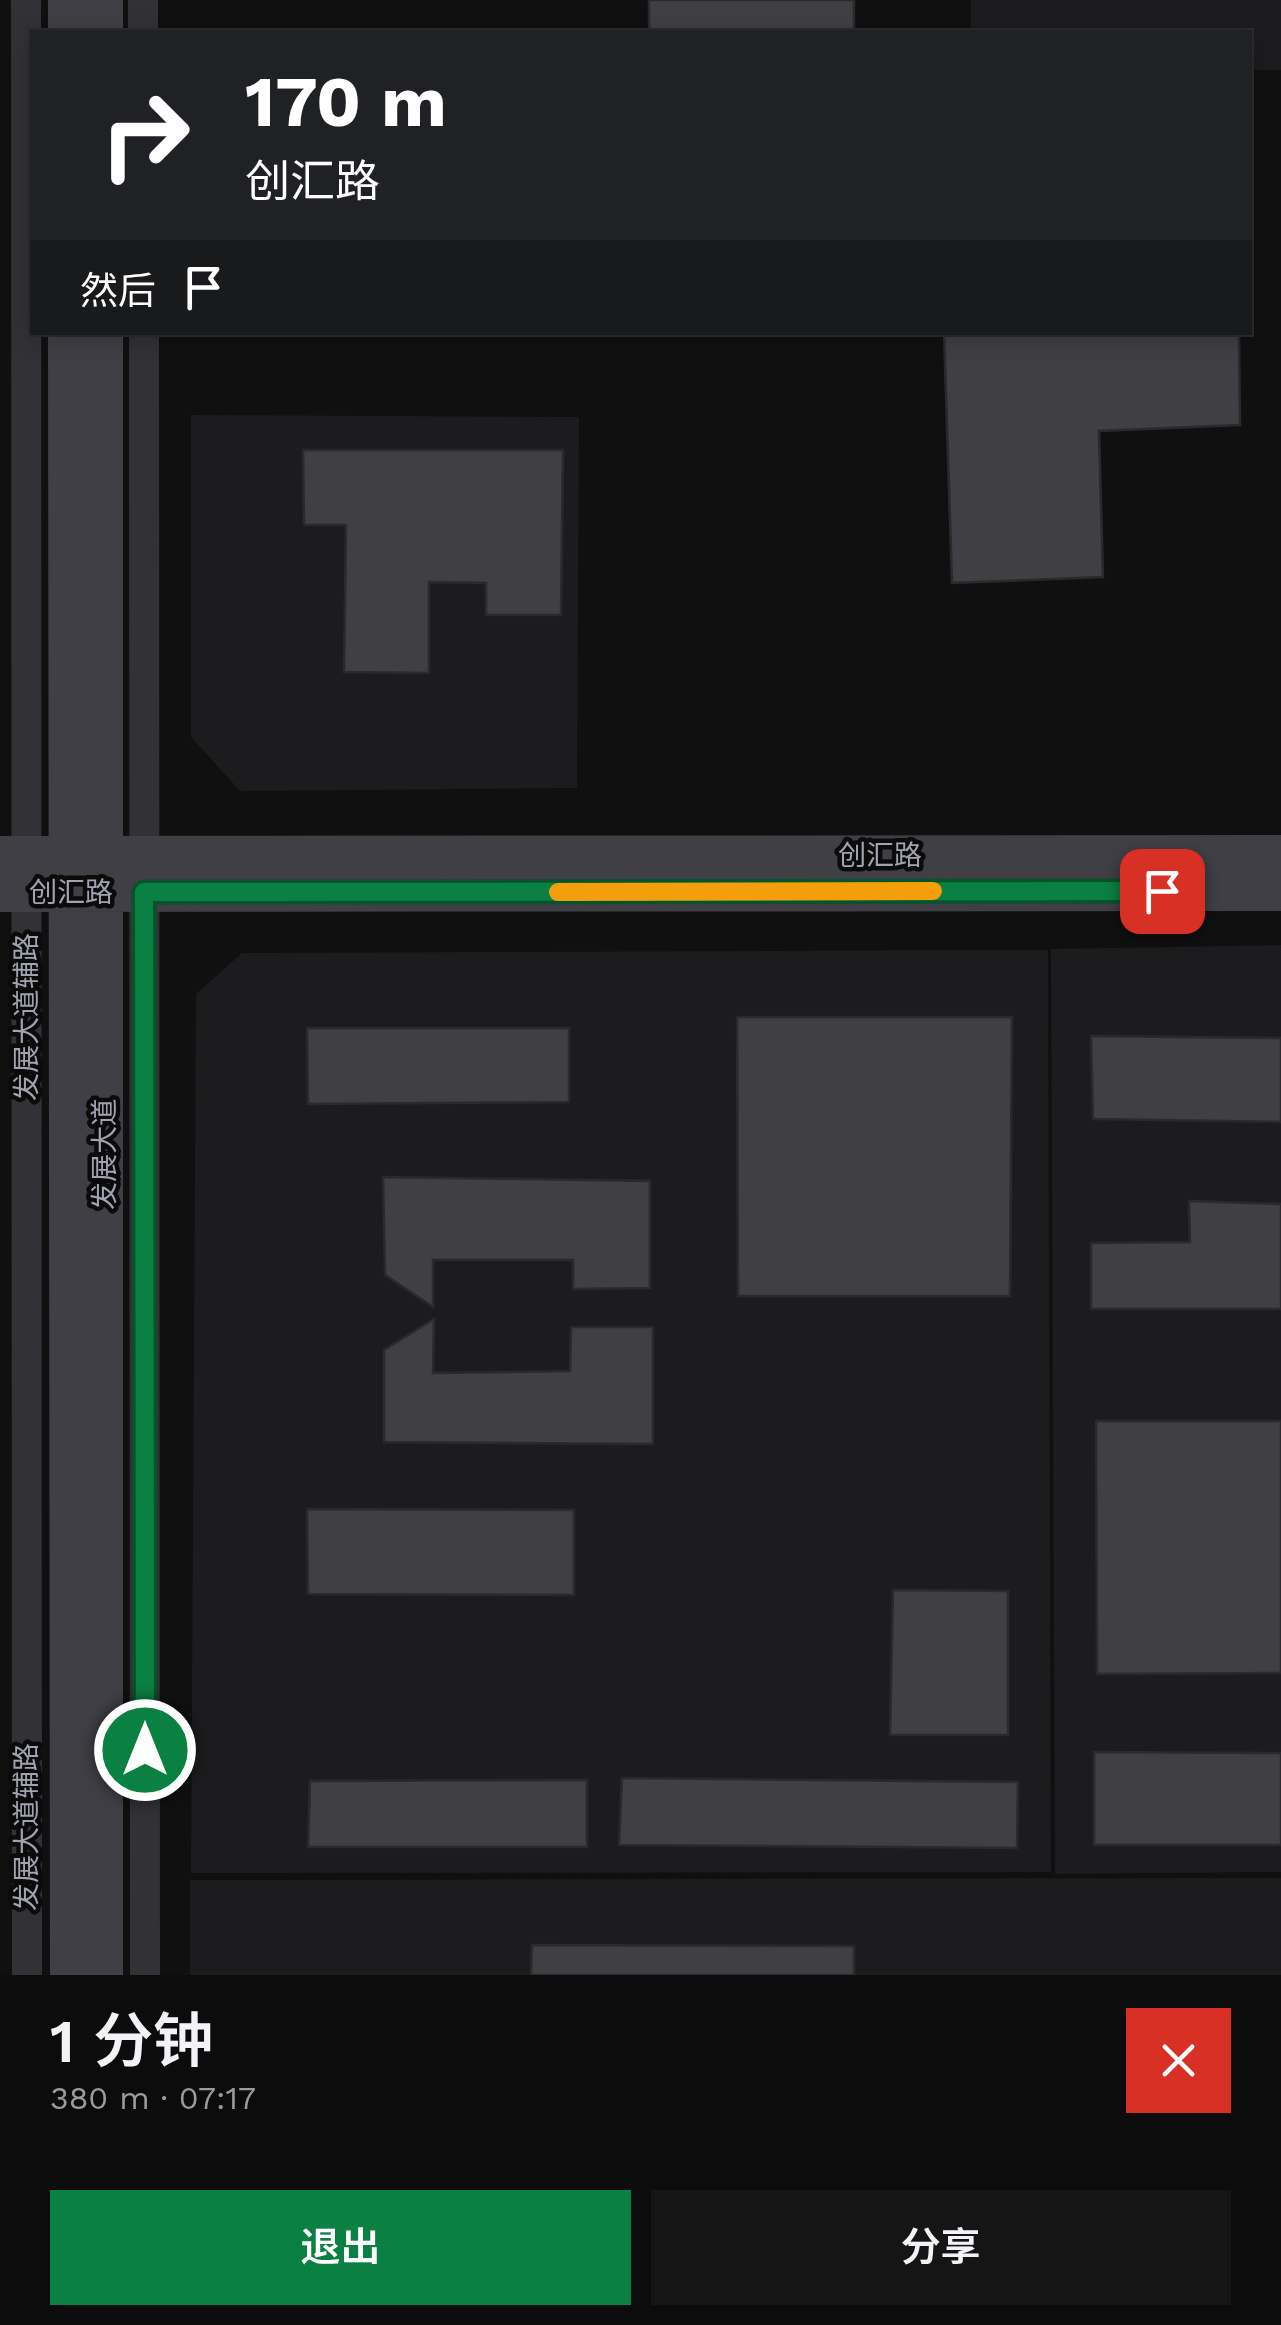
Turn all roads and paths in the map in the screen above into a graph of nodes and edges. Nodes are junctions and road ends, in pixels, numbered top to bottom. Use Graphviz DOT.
graph roads {
  1 [pos="26,0"];
  2 [pos="68,0"];
  3 [pos="103,0"];
  4 [pos="143,0"];
  5 [pos="68,30"];
  6 [pos="103,30"];
  7 [pos="143,30"];
  8 [pos="68,335"];
  9 [pos="103,335"];
  10 [pos="144,335"];
  11 [pos="1281,855"];
  12 [pos="13,874"];
  13 [pos="87,874"];
  14 [pos="144,874"];
  15 [pos="1281,891"];
  16 [pos="26,1975"];
  17 [pos="70,1975"];
  18 [pos="103,1975"];
  19 [pos="145,1975"];
  1 -- 12 [label="street, 发展大道辅路"];
  2 -- 5 [label="main road"];
  3 -- 6 [label="main road"];
  4 -- 7 [label="street"];
  8 -- 13 [label="main road, 发展大道"];
  9 -- 13 [label="main road, 发展大道"];
  10 -- 14 [label="street"];
  11 -- 14 [label="main road, 创汇路"];
  12 -- 13 [label="main road, 创汇路"];
  12 -- 16 [label="street, 发展大道辅路"];
  13 -- 14 [label="main road, 创汇路"];
  13 -- 17 [label="main road, 发展大道"];
  13 -- 18 [label="main road, 发展大道"];
  14 -- 15 [label="main road, 创汇路"];
  14 -- 19 [label="street"];
}
